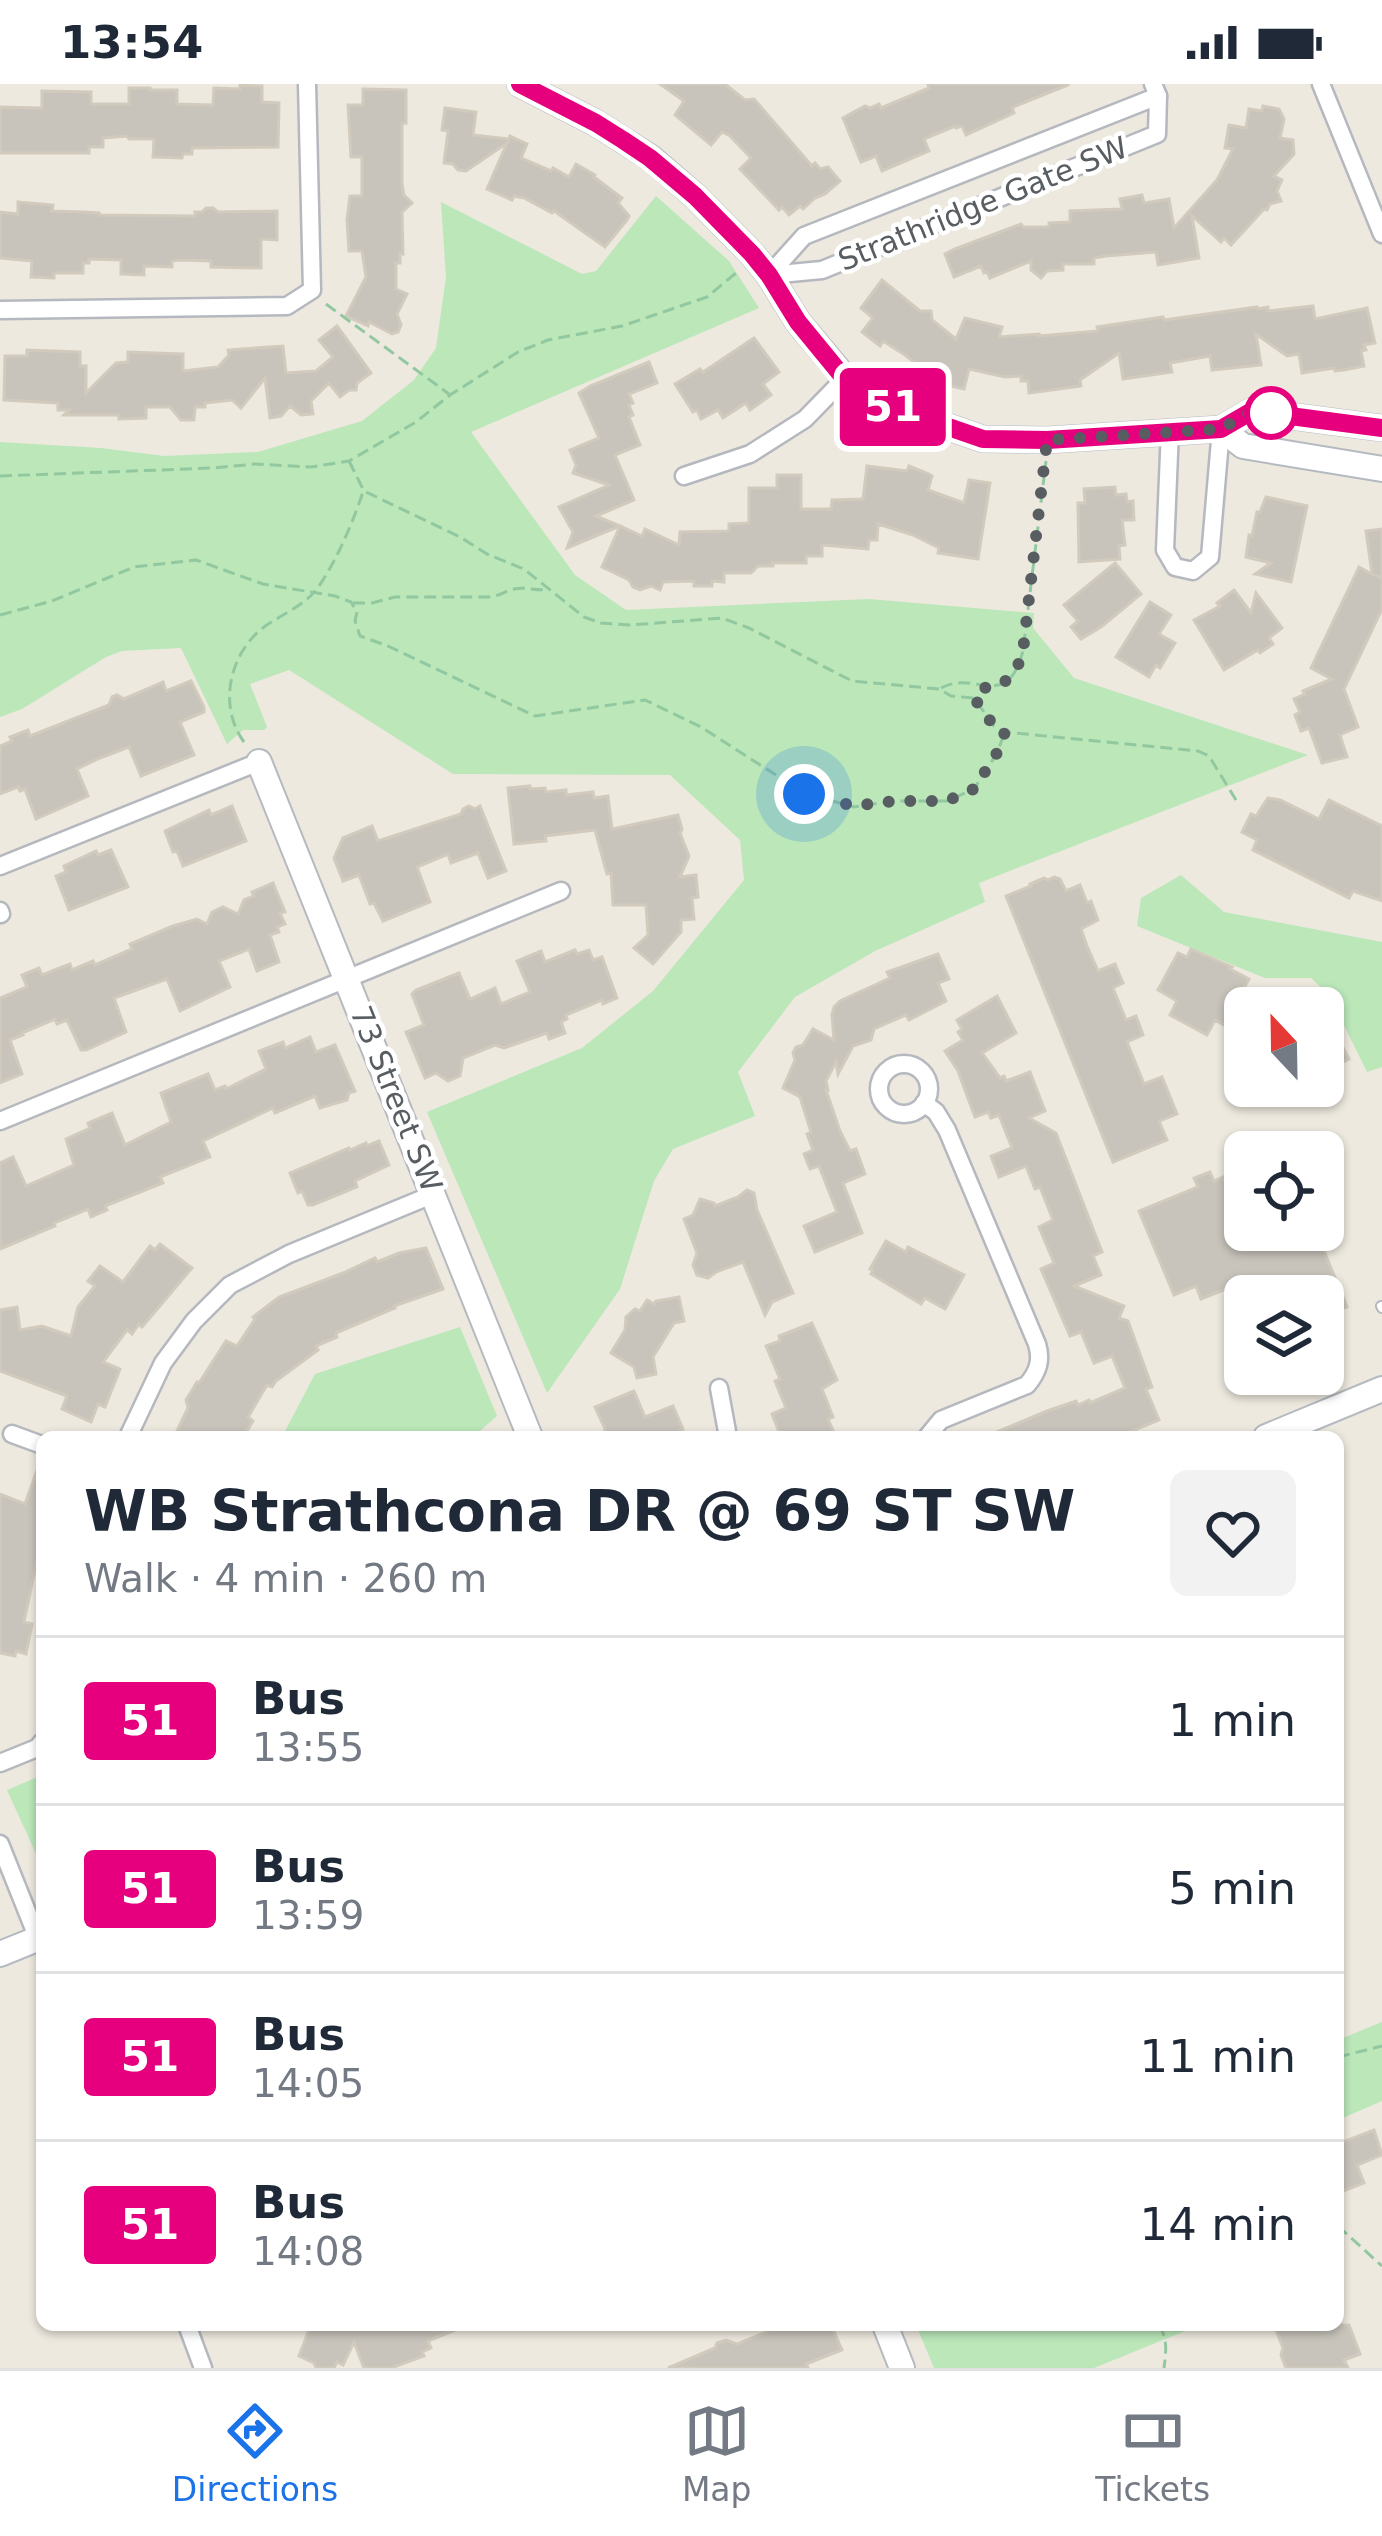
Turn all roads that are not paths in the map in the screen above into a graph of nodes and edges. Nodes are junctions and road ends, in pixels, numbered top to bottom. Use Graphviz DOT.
graph roads {
  1 [pos="307,84"];
  2 [pos="520,84"];
  3 [pos="1322,84"];
  4 [pos="1155,90"];
  5 [pos="1382,234"];
  6 [pos="769,275"];
  7 [pos="0,310"];
  8 [pos="844,378"];
  9 [pos="1382,428"];
  10 [pos="1221,429"];
  11 [pos="1170,430"];
  12 [pos="1382,469"];
  13 [pos="684,476"];
  14 [pos="259,762"];
  15 [pos="0,866"];
  16 [pos="561,891"];
  17 [pos="348,980"];
  18 [pos="924,1103"];
  19 [pos="0,1121"];
  20 [pos="434,1194"];
  21 [pos="718,1388"];
  22 [pos="1382,1389"];
  23 [pos="131,1431"];
  24 [pos="528,1431"];
  25 [pos="727,1431"];
  26 [pos="932,1431"];
  27 [pos="1280,1431"];
  28 [pos="12,1434"];
  29 [pos="36,1443"];
  30 [pos="36,1748"];
  31 [pos="0,1762"];
  32 [pos="0,1844"];
  33 [pos="36,1930"];
  34 [pos="36,1943"];
  35 [pos="0,1954"];
  36 [pos="189,2331"];
  37 [pos="887,2331"];
  38 [pos="203,2368"];
  39 [pos="902,2368"];
  1 -- 7 [label="street"];
  2 -- 6 [label="street"];
  3 -- 5 [label="street"];
  4 -- 6 [label="street, Strathridge Gate SW"];
  4 -- 6 [label="street, Strathridge Gate SW"];
  6 -- 8 [label="street"];
  8 -- 11 [label="street"];
  8 -- 13 [label="street"];
  9 -- 10 [label="street"];
  10 -- 11 [label="street"];
  10 -- 11 [label="street"];
  10 -- 12 [label="street"];
  14 -- 15 [label="street"];
  14 -- 17 [label="street, 73 Street SW"];
  16 -- 17 [label="street"];
  17 -- 19 [label="street"];
  17 -- 20 [label="street, 73 Street SW"];
  18 -- 26 [label="street"];
  20 -- 23 [label="street"];
  20 -- 24 [label="street, 73 Street SW"];
  21 -- 25 [label="street"];
  22 -- 27 [label="street"];
  28 -- 29 [label="street"];
  30 -- 31 [label="street"];
  32 -- 33 [label="street"];
  34 -- 35 [label="street"];
  36 -- 38 [label="street"];
  37 -- 39 [label="street"];
}
